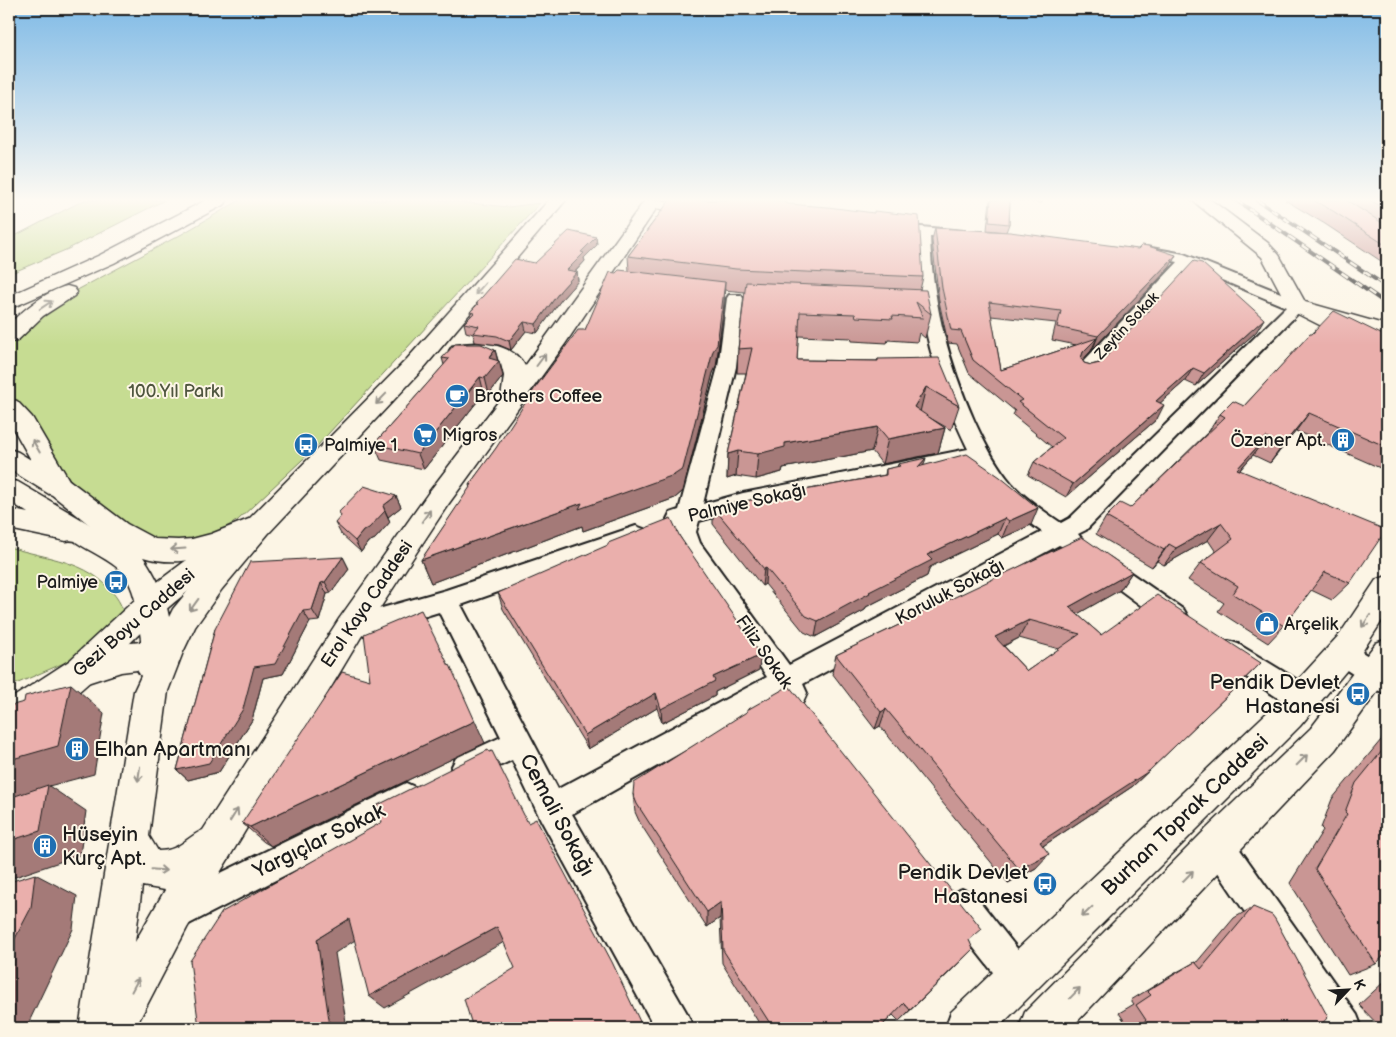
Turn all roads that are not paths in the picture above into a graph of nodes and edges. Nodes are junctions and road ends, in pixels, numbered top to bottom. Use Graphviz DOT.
graph roads {
  1 [pos="90,248"];
  2 [pos="126,248"];
  3 [pos="135,248"];
  4 [pos="516,248"];
  5 [pos="627,248"];
  6 [pos="923,248"];
  7 [pos="1263,248"];
  8 [pos="1130,251"];
  9 [pos="1188,261"];
  10 [pos="9,286"];
  11 [pos="735,297"];
  12 [pos="9,303"];
  13 [pos="1297,306"];
  14 [pos="1370,331"];
  15 [pos="9,336"];
  16 [pos="1387,350"];
  17 [pos="415,364"];
  18 [pos="1086,370"];
  19 [pos="512,400"];
  20 [pos="9,406"];
  21 [pos="980,454"];
  22 [pos="9,458"];
  23 [pos="60,487"];
  24 [pos="9,489"];
  25 [pos="690,515"];
  26 [pos="9,519"];
  27 [pos="258,527"];
  28 [pos="1062,534"];
  29 [pos="86,535"];
  30 [pos="1387,588"];
  31 [pos="446,600"];
  32 [pos="151,604"];
  33 [pos="1188,626"];
  34 [pos="350,628"];
  35 [pos="1212,642"];
  36 [pos="1342,653"];
  37 [pos="1383,669"];
  38 [pos="81,671"];
  39 [pos="152,678"];
  40 [pos="784,681"];
  41 [pos="1302,698"];
  42 [pos="808,712"];
  43 [pos="9,717"];
  44 [pos="519,742"];
  45 [pos="552,809"];
  46 [pos="130,837"];
  47 [pos="218,840"];
  48 [pos="1218,845"];
  49 [pos="945,884"];
  50 [pos="173,914"];
  51 [pos="1019,978"];
  52 [pos="101,1028"];
  53 [pos="112,1028"];
  54 [pos="674,1028"];
  55 [pos="967,1028"];
  56 [pos="1041,1028"];
  57 [pos="1344,1028"];
  1 -- 10 [label="main road"];
  2 -- 12 [label="main road"];
  15 -- 3 [label="main road, one-way"];
  4 -- 17 [label="main road, one-way"];
  19 -- 5 [label="main road, Erol Kaya Caddesi, one-way"];
  6 -- 21 [label="street"];
  7 -- 13 [label="main road"];
  8 -- 9 [label="street"];
  9 -- 13 [label="street"];
  9 -- 18 [label="street, Zeytin Sokak"];
  11 -- 25 [label="street, Filiz Sokak"];
  13 -- 14 [label="main road"];
  13 -- 28 [label="street, Koruluk Sokağı"];
  14 -- 16 [label="main road"];
  17 -- 19 [label="main road"];
  17 -- 27 [label="main road, one-way"];
  34 -- 19 [label="main road, Erol Kaya Caddesi, one-way"];
  23 -- 20 [label="main road, one-way"];
  21 -- 25 [label="street, Palmiye Sokağı"];
  21 -- 28 [label="street"];
  22 -- 23 [label="main road"];
  27 -- 23 [label="main road, one-way"];
  24 -- 29 [label="main road"];
  25 -- 31 [label="street, Palmiye Sokağı"];
  25 -- 40 [label="street, Filiz Sokak"];
  26 -- 29 [label="main road"];
  27 -- 32 [label="main road, Gezi Boyu Caddesi"];
  27 -- 39 [label="main road, one-way"];
  28 -- 33 [label="street"];
  28 -- 40 [label="street, Koruluk Sokağı"];
  29 -- 32 [label="main road"];
  30 -- 36 [label="main road, Burhan Toprak Caddesi, one-way"];
  31 -- 34 [label="street, Palmiye Sokağı"];
  31 -- 44 [label="street, Cemali Sokağı"];
  32 -- 38 [label="main road, Gezi Boyu Caddesi"];
  32 -- 39 [label="main road"];
  47 -- 34 [label="main road, Erol Kaya Caddesi, one-way"];
  35 -- 41 [label="street"];
  36 -- 37 [label="street"];
  36 -- 41 [label="main road, Burhan Toprak Caddesi"];
  48 -- 37 [label="main road, one-way"];
  38 -- 39 [label="main road"];
  38 -- 43 [label="main road, Gezi Boyu Caddesi"];
  39 -- 46 [label="main road, one-way"];
  40 -- 42 [label="street, Filiz Sokak"];
  40 -- 45 [label="street, Koruluk Sokağı"];
  41 -- 51 [label="main road, Burhan Toprak Caddesi, one-way"];
  44 -- 45 [label="street, Cemali Sokağı"];
  44 -- 50 [label="street, Yargıçlar Sokak"];
  45 -- 54 [label="street, Cemali Sokağı"];
  46 -- 47 [label="main road, one-way"];
  46 -- 52 [label="main road"];
  47 -- 50 [label="main road, Erol Kaya Caddesi"];
  56 -- 48 [label="main road, one-way"];
  48 -- 57 [label="street"];
  49 -- 51 [label="street"];
  53 -- 50 [label="main road, Erol Kaya Caddesi, one-way"];
  51 -- 55 [label="main road, Burhan Toprak Caddesi"];
}
